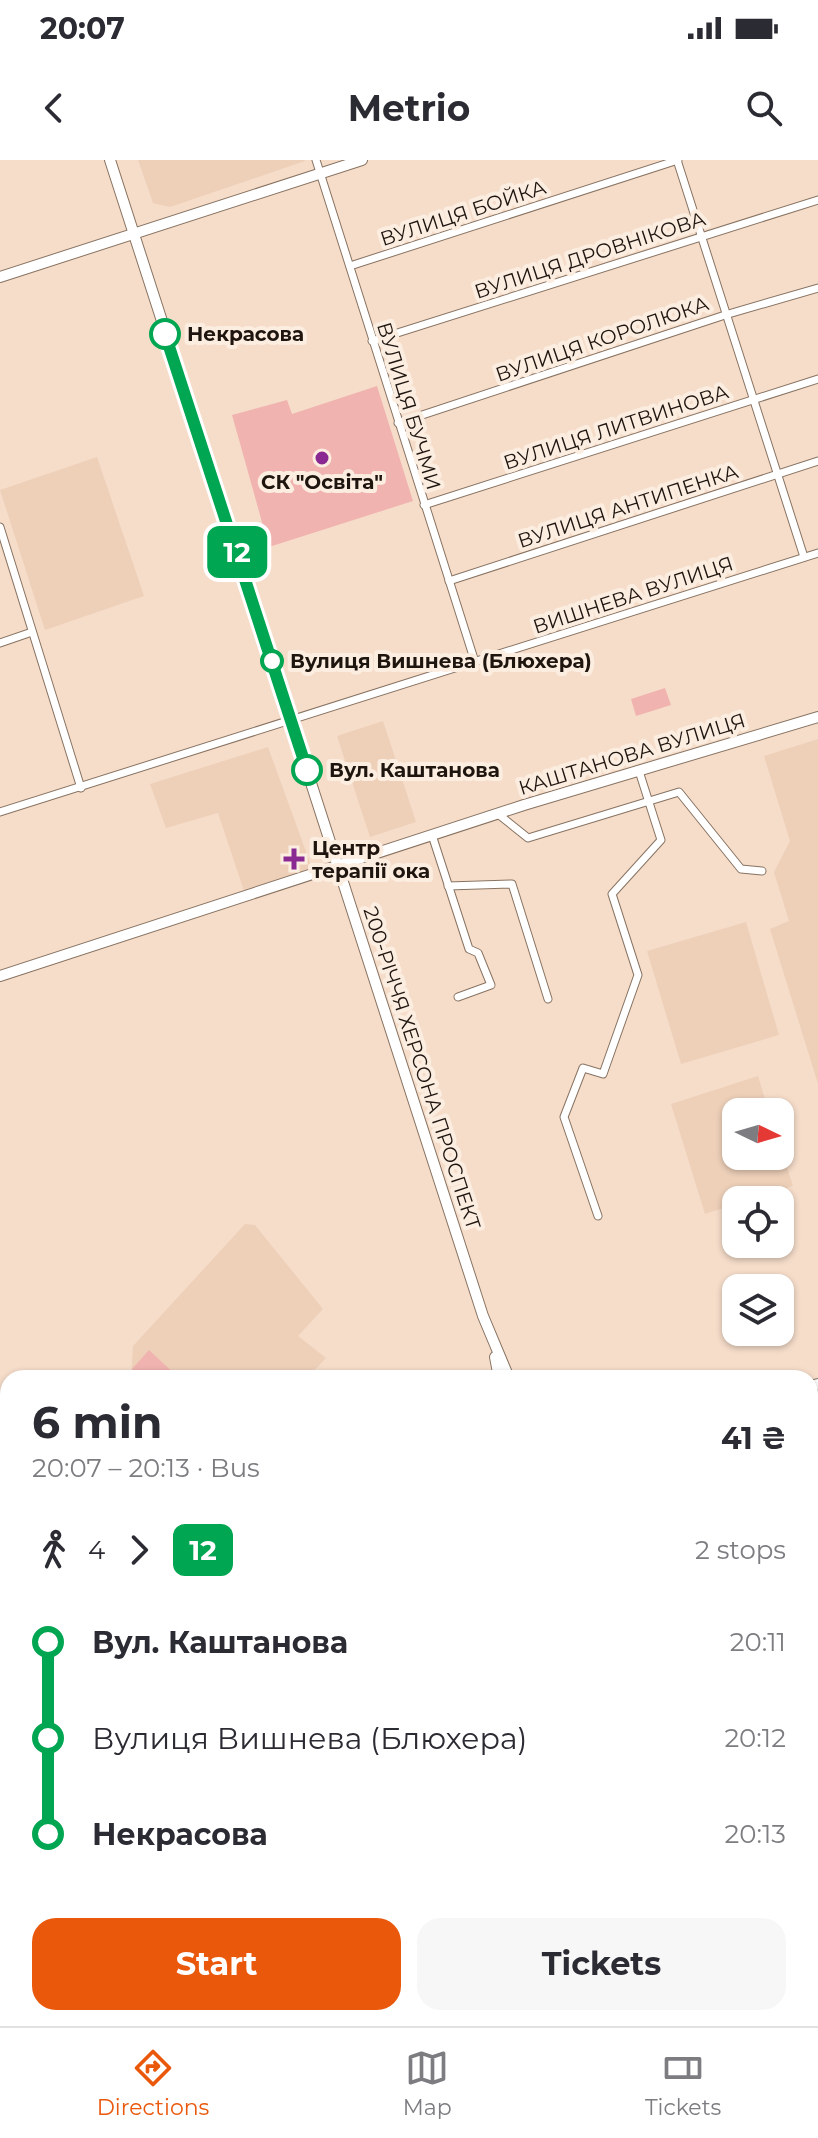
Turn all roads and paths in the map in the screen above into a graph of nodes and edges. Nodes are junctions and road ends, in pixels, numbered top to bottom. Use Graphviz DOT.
graph roads {
  1 [pos="110,160"];
  2 [pos="316,160"];
  3 [pos="362,160"];
  4 [pos="678,160"];
  5 [pos="320,174"];
  6 [pos="818,200"];
  7 [pos="133,234"];
  8 [pos="700,237"];
  9 [pos="350,266"];
  10 [pos="0,277"];
  11 [pos="818,288"];
  12 [pos="725,315"];
  13 [pos="372,341"];
  14 [pos="818,379"];
  15 [pos="752,400"];
  16 [pos="398,423"];
  17 [pos="818,461"];
  18 [pos="776,475"];
  19 [pos="424,505"];
  20 [pos="0,527"];
  21 [pos="3,550"];
  22 [pos="818,553"];
  23 [pos="804,557"];
  24 [pos="449,581"];
  25 [pos="32,632"];
  26 [pos="0,643"];
  27 [pos="475,662"];
  28 [pos="818,717"];
  29 [pos="291,719"];
  30 [pos="639,771"];
  31 [pos="81,788"];
  32 [pos="649,801"];
  33 [pos="0,812"];
  34 [pos="498,814"];
  35 [pos="432,835"];
  36 [pos="337,868"];
  37 [pos="762,871"];
  38 [pos="448,886"];
  39 [pos="0,976"];
  40 [pos="458,997"];
  41 [pos="548,999"];
  42 [pos="598,1216"];
  43 [pos="494,1348"];
  44 [pos="498,1370"];
  45 [pos="505,1370"];
  1 -- 7 [label="street, 200-РІЧЧЯ ХЕРСОНА ПРОСПЕКТ"];
  2 -- 5 [label="street, ВУЛИЦЯ БУЧМИ"];
  3 -- 5 [label="street"];
  4 -- 8 [label="street"];
  4 -- 9 [label="street, ВУЛИЦЯ БОЙКА"];
  5 -- 7 [label="street"];
  5 -- 9 [label="street, ВУЛИЦЯ БУЧМИ"];
  6 -- 8 [label="street, ВУЛИЦЯ ДРОВНІКОВА"];
  7 -- 10 [label="street"];
  7 -- 29 [label="street, 200-РІЧЧЯ ХЕРСОНА ПРОСПЕКТ"];
  8 -- 12 [label="street"];
  8 -- 13 [label="street, ВУЛИЦЯ ДРОВНІКОВА"];
  9 -- 13 [label="street, ВУЛИЦЯ БУЧМИ"];
  11 -- 12 [label="street, ВУЛИЦЯ КОРОЛЮКА"];
  12 -- 15 [label="street"];
  12 -- 16 [label="street, ВУЛИЦЯ КОРОЛЮКА"];
  13 -- 16 [label="street, ВУЛИЦЯ БУЧМИ"];
  14 -- 15 [label="street, ВУЛИЦЯ ЛИТВИНОВА"];
  15 -- 18 [label="street"];
  15 -- 19 [label="street, ВУЛИЦЯ ЛИТВИНОВА"];
  16 -- 19 [label="street, ВУЛИЦЯ БУЧМИ"];
  17 -- 18 [label="street, ВУЛИЦЯ АНТИПЕНКА"];
  18 -- 23 [label="street"];
  18 -- 24 [label="street, ВУЛИЦЯ АНТИПЕНКА"];
  19 -- 24 [label="street, ВУЛИЦЯ БУЧМИ"];
  20 -- 21 [label="street"];
  21 -- 25 [label="street"];
  22 -- 23 [label="street, ВИШНЕВА ВУЛИЦЯ"];
  23 -- 27 [label="street, ВИШНЕВА ВУЛИЦЯ"];
  24 -- 27 [label="street, ВУЛИЦЯ БУЧМИ"];
  25 -- 26 [label="street"];
  25 -- 31 [label="street"];
  27 -- 29 [label="street, ВИШНЕВА ВУЛИЦЯ"];
  28 -- 30 [label="street, КАШТАНОВА ВУЛИЦЯ"];
  29 -- 31 [label="street, ВИШНЕВА ВУЛИЦЯ"];
  29 -- 36 [label="street, 200-РІЧЧЯ ХЕРСОНА ПРОСПЕКТ"];
  30 -- 32 [label="street"];
  30 -- 34 [label="street, КАШТАНОВА ВУЛИЦЯ"];
  31 -- 33 [label="street, ВИШНЕВА ВУЛИЦЯ"];
  32 -- 34 [label="street"];
  32 -- 37 [label="street"];
  32 -- 42 [label="street"];
  34 -- 35 [label="street, КАШТАНОВА ВУЛИЦЯ"];
  35 -- 36 [label="street, КАШТАНОВА ВУЛИЦЯ"];
  35 -- 38 [label="street"];
  36 -- 39 [label="street, КАШТАНОВА ВУЛИЦЯ"];
  36 -- 43 [label="street, 200-РІЧЧЯ ХЕРСОНА ПРОСПЕКТ"];
  38 -- 40 [label="street"];
  38 -- 41 [label="street"];
  43 -- 44 [label="street"];
  43 -- 45 [label="street"];
}
